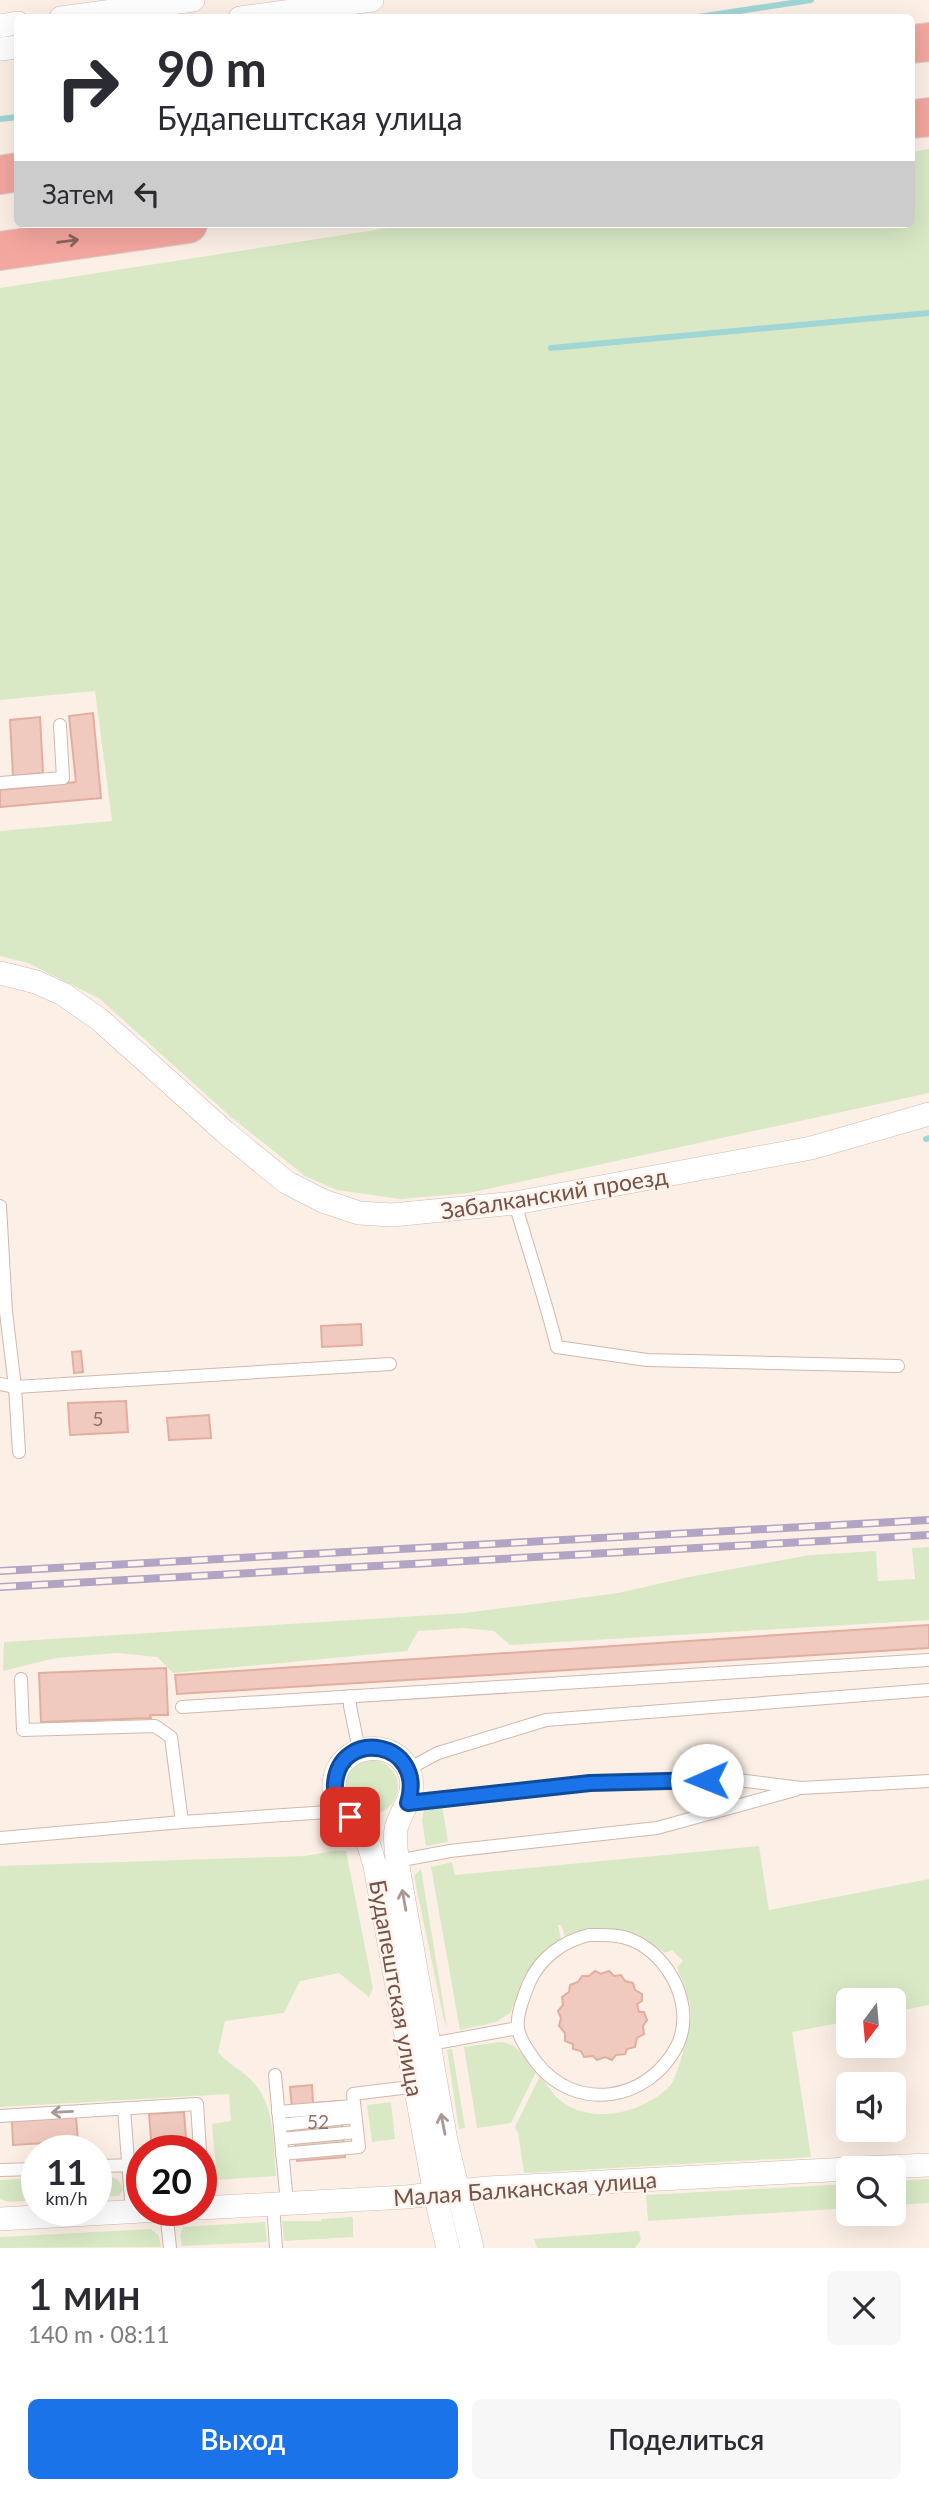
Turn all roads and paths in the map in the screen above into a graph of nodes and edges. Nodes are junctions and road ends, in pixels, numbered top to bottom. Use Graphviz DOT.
graph roads {
  1 [pos="193,0"];
  2 [pos="372,0"];
  3 [pos="90,14"];
  4 [pos="269,14"];
  5 [pos="160,228"];
  6 [pos="0,251"];
  7 [pos="60,725"];
  8 [pos="0,783"];
  9 [pos="0,973"];
  10 [pos="929,1114"];
  11 [pos="515,1203"];
  12 [pos="0,1206"];
  13 [pos="1,1240"];
  14 [pos="390,1364"];
  15 [pos="898,1366"];
  16 [pos="0,1384"];
  17 [pos="15,1387"];
  18 [pos="19,1452"];
  19 [pos="929,1660"];
  20 [pos="21,1679"];
  21 [pos="929,1690"];
  22 [pos="350,1696"];
  23 [pos="182,1707"];
  24 [pos="359,1750"];
  25 [pos="408,1769"];
  26 [pos="929,1781"];
  27 [pos="801,1788"];
  28 [pos="408,1803"];
  29 [pos="343,1811"];
  30 [pos="182,1822"];
  31 [pos="0,1838"];
  32 [pos="397,1861"];
  33 [pos="518,2028"];
  34 [pos="419,2046"];
  35 [pos="275,2076"];
  36 [pos="425,2086"];
  37 [pos="124,2109"];
  38 [pos="355,2111"];
  39 [pos="0,2116"];
  40 [pos="279,2119"];
  41 [pos="357,2132"];
  42 [pos="129,2135"];
  43 [pos="199,2135"];
  44 [pos="281,2139"];
  45 [pos="282,2154"];
  46 [pos="929,2165"];
  47 [pos="906,2166"];
  48 [pos="21,2169"];
  49 [pos="0,2170"];
  50 [pos="836,2170"];
  51 [pos="446,2192"];
  52 [pos="280,2204"];
  53 [pos="217,2207"];
  54 [pos="126,2212"];
  55 [pos="0,2219"];
  56 [pos="168,2226"];
  57 [pos="170,2248"];
  58 [pos="276,2248"];
  59 [pos="449,2248"];
  60 [pos="472,2248"];
  1 -- 3 [label="street"];
  2 -- 4 [label="street"];
  6 -- 5 [label="highway, one-way"];
  7 -- 8 [label="lane"];
  9 -- 11 [label="street, Забалканский проезд"];
  10 -- 11 [label="street, Забалканский проезд"];
  11 -- 15 [label="lane"];
  12 -- 13 [label="lane"];
  13 -- 17 [label="lane"];
  14 -- 17 [label="lane"];
  16 -- 17 [label="lane"];
  17 -- 18 [label="lane"];
  19 -- 22 [label="lane"];
  20 -- 30 [label="lane"];
  21 -- 25 [label="lane"];
  22 -- 23 [label="lane"];
  22 -- 24 [label="lane"];
  24 -- 25 [label="street"];
  24 -- 29 [label="street, Будапештская улица"];
  25 -- 28 [label="street, Будапештская улица"];
  26 -- 27 [label="lane"];
  27 -- 28 [label="lane"];
  27 -- 32 [label="lane"];
  28 -- 32 [label="street, Будапештская улица"];
  29 -- 30 [label="lane"];
  29 -- 34 [label="street, Будапештская улица"];
  30 -- 31 [label="lane"];
  34 -- 32 [label="street, Будапештская улица, one-way"];
  33 -- 33 [label="lane"];
  33 -- 34 [label="lane"];
  34 -- 36 [label="street, Будапештская улица"];
  35 -- 40 [label="lane"];
  36 -- 38 [label="lane"];
  36 -- 51 [label="street, Будапештская улица"];
  37 -- 39 [label="lane, one-way"];
  37 -- 42 [label="lane"];
  37 -- 43 [label="lane"];
  38 -- 40 [label="lane"];
  38 -- 41 [label="lane"];
  40 -- 44 [label="lane"];
  41 -- 44 [label="lane"];
  41 -- 45 [label="lane"];
  44 -- 45 [label="lane"];
  45 -- 52 [label="lane"];
  46 -- 47 [label="street"];
  48 -- 49 [label="lane"];
  50 -- 51 [label="street, Малая Балканская улица"];
  51 -- 52 [label="street, Малая Балканская улица"];
  51 -- 59 [label="street, Будапештская улица"];
  51 -- 60 [label="street, Будапештская улица"];
  52 -- 53 [label="street, Малая Балканская улица"];
  52 -- 58 [label="lane"];
  54 -- 55 [label="street"];
  56 -- 57 [label="lane"];
}
